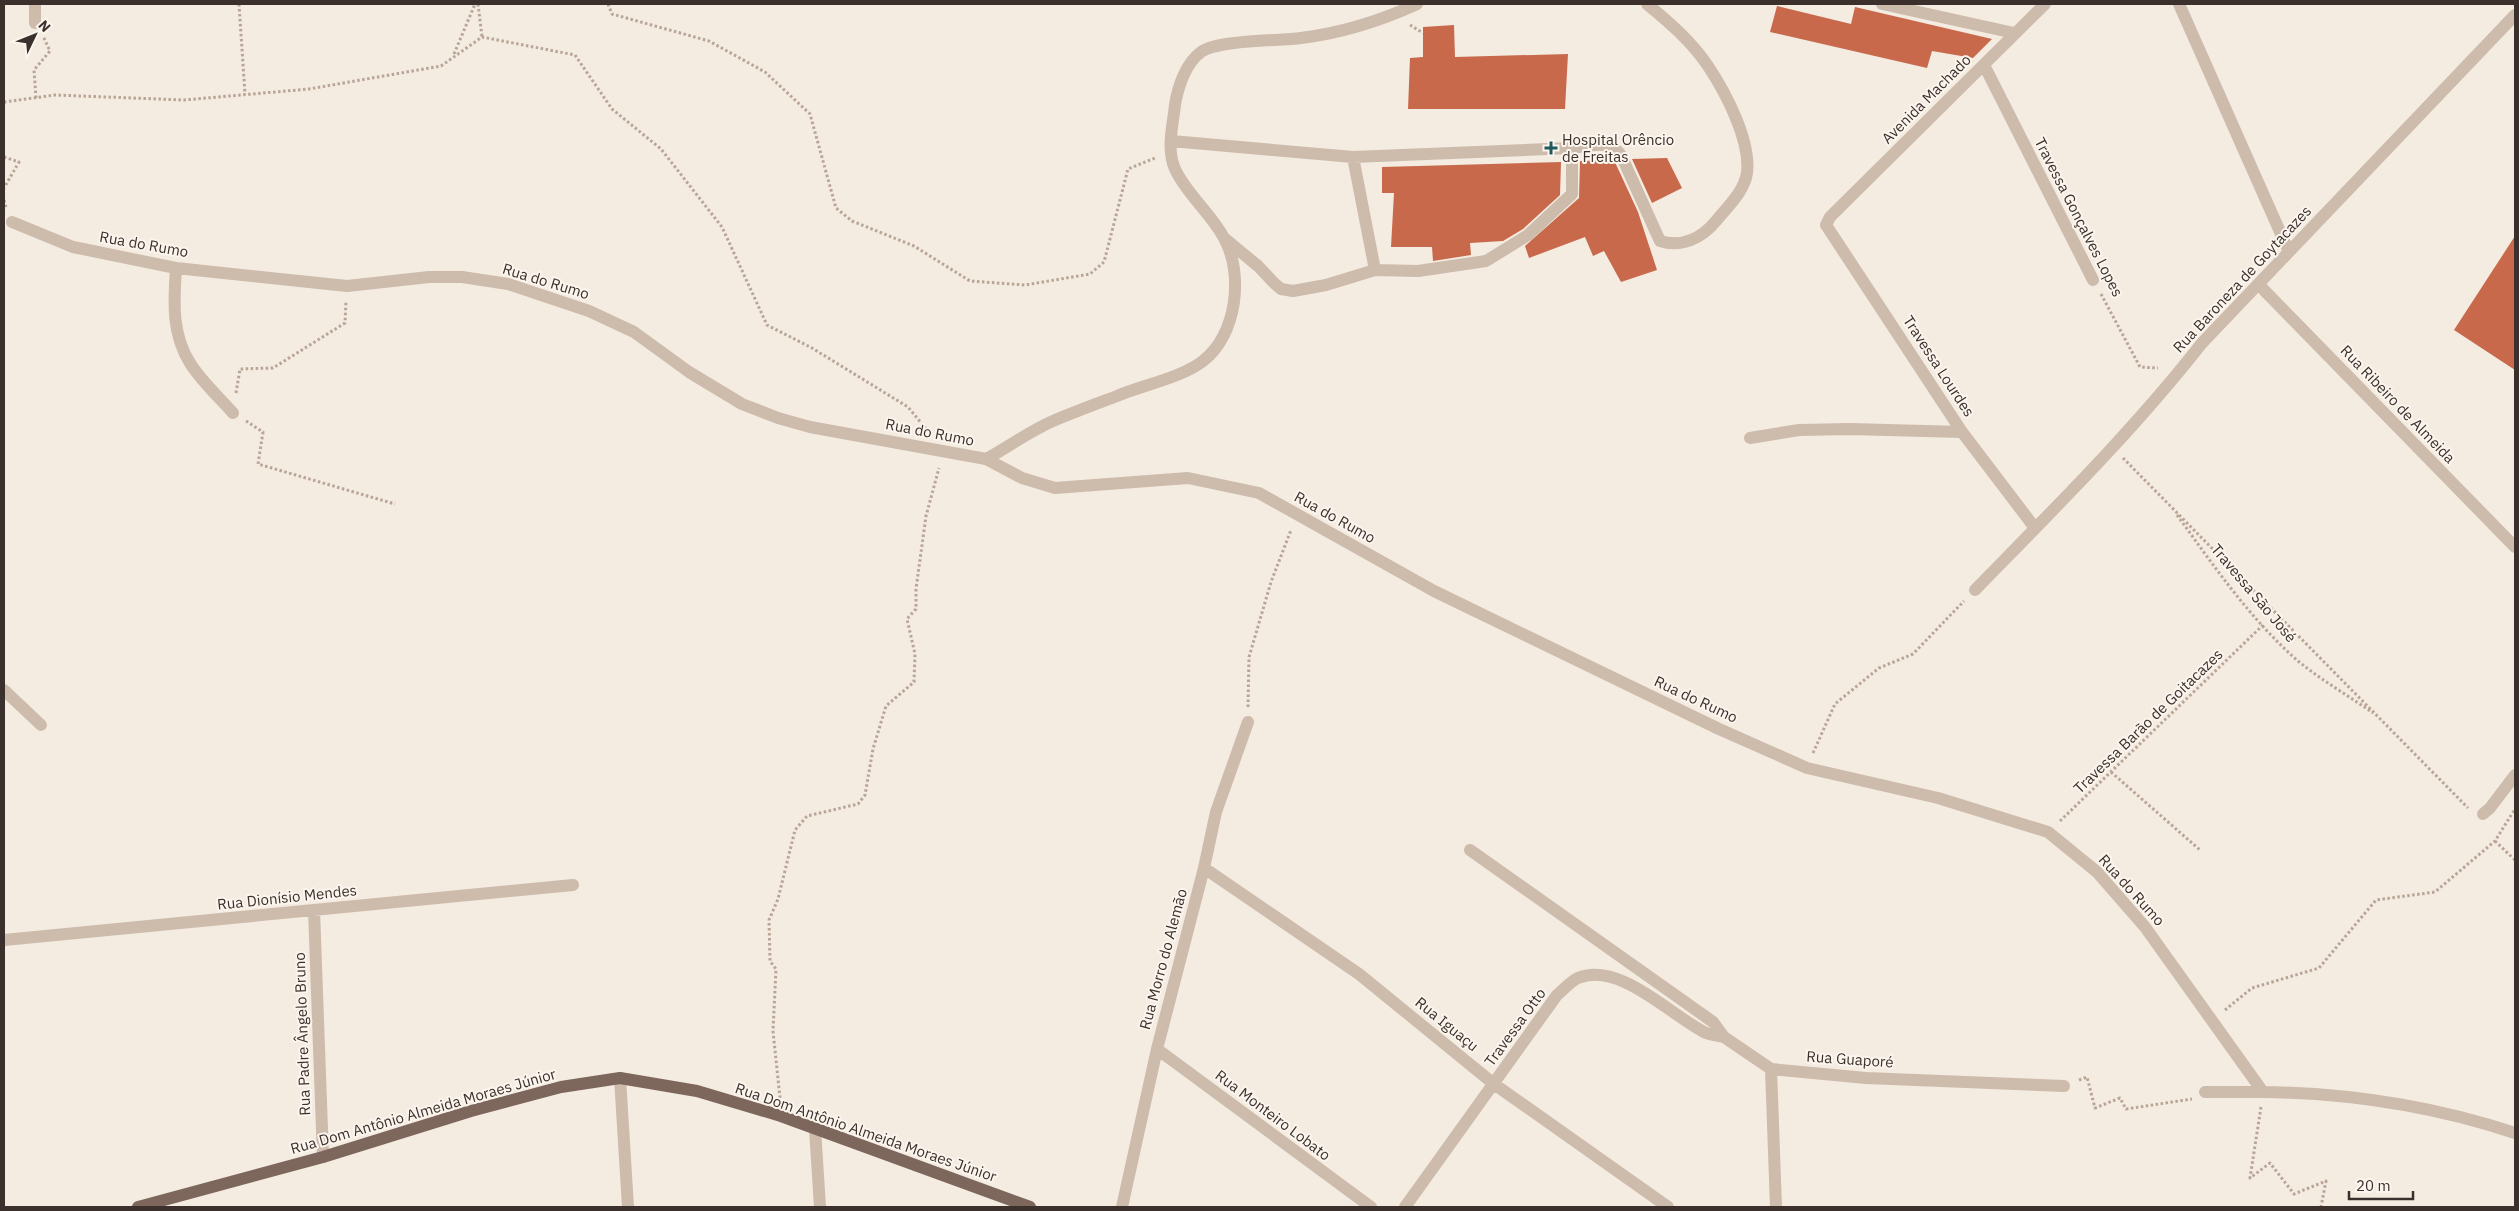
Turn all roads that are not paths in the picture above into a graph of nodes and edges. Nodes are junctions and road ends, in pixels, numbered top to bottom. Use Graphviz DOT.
graph roads {
  1 [pos="35,4"];
  2 [pos="1417,4"];
  3 [pos="1647,4"];
  4 [pos="1882,4"];
  5 [pos="2044,4"];
  6 [pos="2179,4"];
  7 [pos="2515,15"];
  8 [pos="35,23"];
  9 [pos="2014,33"];
  10 [pos="1984,65"];
  11 [pos="1171,146"];
  12 [pos="1572,148"];
  13 [pos="1353,157"];
  14 [pos="1830,217"];
  15 [pos="12,222"];
  16 [pos="1224,238"];
  17 [pos="2289,252"];
  18 [pos="176,268"];
  19 [pos="1375,270"];
  20 [pos="2093,280"];
  21 [pos="2258,284"];
  22 [pos="233,413"];
  23 [pos="1962,432"];
  24 [pos="1750,438"];
  25 [pos="986,459"];
  26 [pos="2035,528"];
  27 [pos="2515,547"];
  28 [pos="1975,590"];
  29 [pos="4,690"];
  30 [pos="1248,722"];
  31 [pos="41,725"];
  32 [pos="2515,775"];
  33 [pos="2483,814"];
  34 [pos="1470,850"];
  35 [pos="1204,868"];
  36 [pos="573,885"];
  37 [pos="314,910"];
  38 [pos="4,940"];
  39 [pos="1724,1037"];
  40 [pos="1157,1048"];
  41 [pos="1771,1069"];
  42 [pos="620,1078"];
  43 [pos="1494,1084"];
  44 [pos="2064,1086"];
  45 [pos="2205,1092"];
  46 [pos="2263,1092"];
  47 [pos="815,1128"];
  48 [pos="2515,1133"];
  49 [pos="323,1158"];
  50 [pos="138,1207"];
  51 [pos="628,1207"];
  52 [pos="820,1207"];
  53 [pos="1030,1207"];
  54 [pos="1122,1207"];
  55 [pos="1371,1207"];
  56 [pos="1405,1207"];
  57 [pos="1668,1207"];
  58 [pos="1776,1207"];
  1 -- 8 [label="street"];
  2 -- 11 [label="street"];
  3 -- 12 [label="street"];
  4 -- 9 [label="street"];
  5 -- 9 [label="street, Avenida Machado"];
  6 -- 17 [label="street"];
  7 -- 17 [label="street, Rua Baroneza de Goytacazes"];
  9 -- 10 [label="street, Avenida Machado"];
  10 -- 14 [label="street, Avenida Machado"];
  10 -- 20 [label="street, Travessa Gonçalves Lopes"];
  11 -- 13 [label="street"];
  11 -- 16 [label="street"];
  12 -- 13 [label="street"];
  12 -- 19 [label="street"];
  13 -- 19 [label="street"];
  14 -- 23 [label="street, Travessa Lourdes"];
  15 -- 18 [label="street, Rua do Rumo"];
  16 -- 19 [label="street"];
  16 -- 25 [label="street"];
  17 -- 21 [label="street, Rua Baroneza de Goytacazes"];
  18 -- 22 [label="street"];
  18 -- 25 [label="street, Rua do Rumo"];
  21 -- 26 [label="street, Rua Baroneza de Goytacazes"];
  21 -- 27 [label="street, Rua Ribeiro de Almeida"];
  23 -- 24 [label="street"];
  23 -- 26 [label="street, Travessa Lourdes"];
  25 -- 46 [label="street, Rua do Rumo"];
  26 -- 28 [label="street, Rua Baroneza de Goytacazes"];
  29 -- 31 [label="street"];
  30 -- 35 [label="street, Rua Morro do Alemão"];
  32 -- 33 [label="street"];
  34 -- 39 [label="street, Rua Guaporé"];
  35 -- 40 [label="street, Rua Morro do Alemão"];
  35 -- 43 [label="street, Rua Iguaçu"];
  36 -- 37 [label="street, Rua Dionísio Mendes"];
  37 -- 38 [label="street, Rua Dionísio Mendes"];
  37 -- 49 [label="street, Rua Padre Ângelo Bruno"];
  39 -- 41 [label="street, Rua Guaporé"];
  39 -- 43 [label="street, Travessa Otto"];
  40 -- 54 [label="street, Rua Morro do Alemão"];
  40 -- 55 [label="street, Rua Monteiro Lobato"];
  41 -- 44 [label="street, Rua Guaporé"];
  41 -- 58 [label="street"];
  42 -- 47 [label="main road, Rua Dom Antônio Almeida Moraes Júnior"];
  42 -- 49 [label="main road, Rua Dom Antônio Almeida Moraes Júnior"];
  42 -- 51 [label="street"];
  43 -- 56 [label="street, Travessa Otto"];
  43 -- 57 [label="street, Rua Iguaçu"];
  45 -- 46 [label="street"];
  46 -- 48 [label="street"];
  47 -- 52 [label="street"];
  47 -- 53 [label="main road, Rua Dom Antônio Almeida Moraes Júnior"];
  49 -- 50 [label="main road, Rua Dom Antônio Almeida Moraes Júnior"];
}
